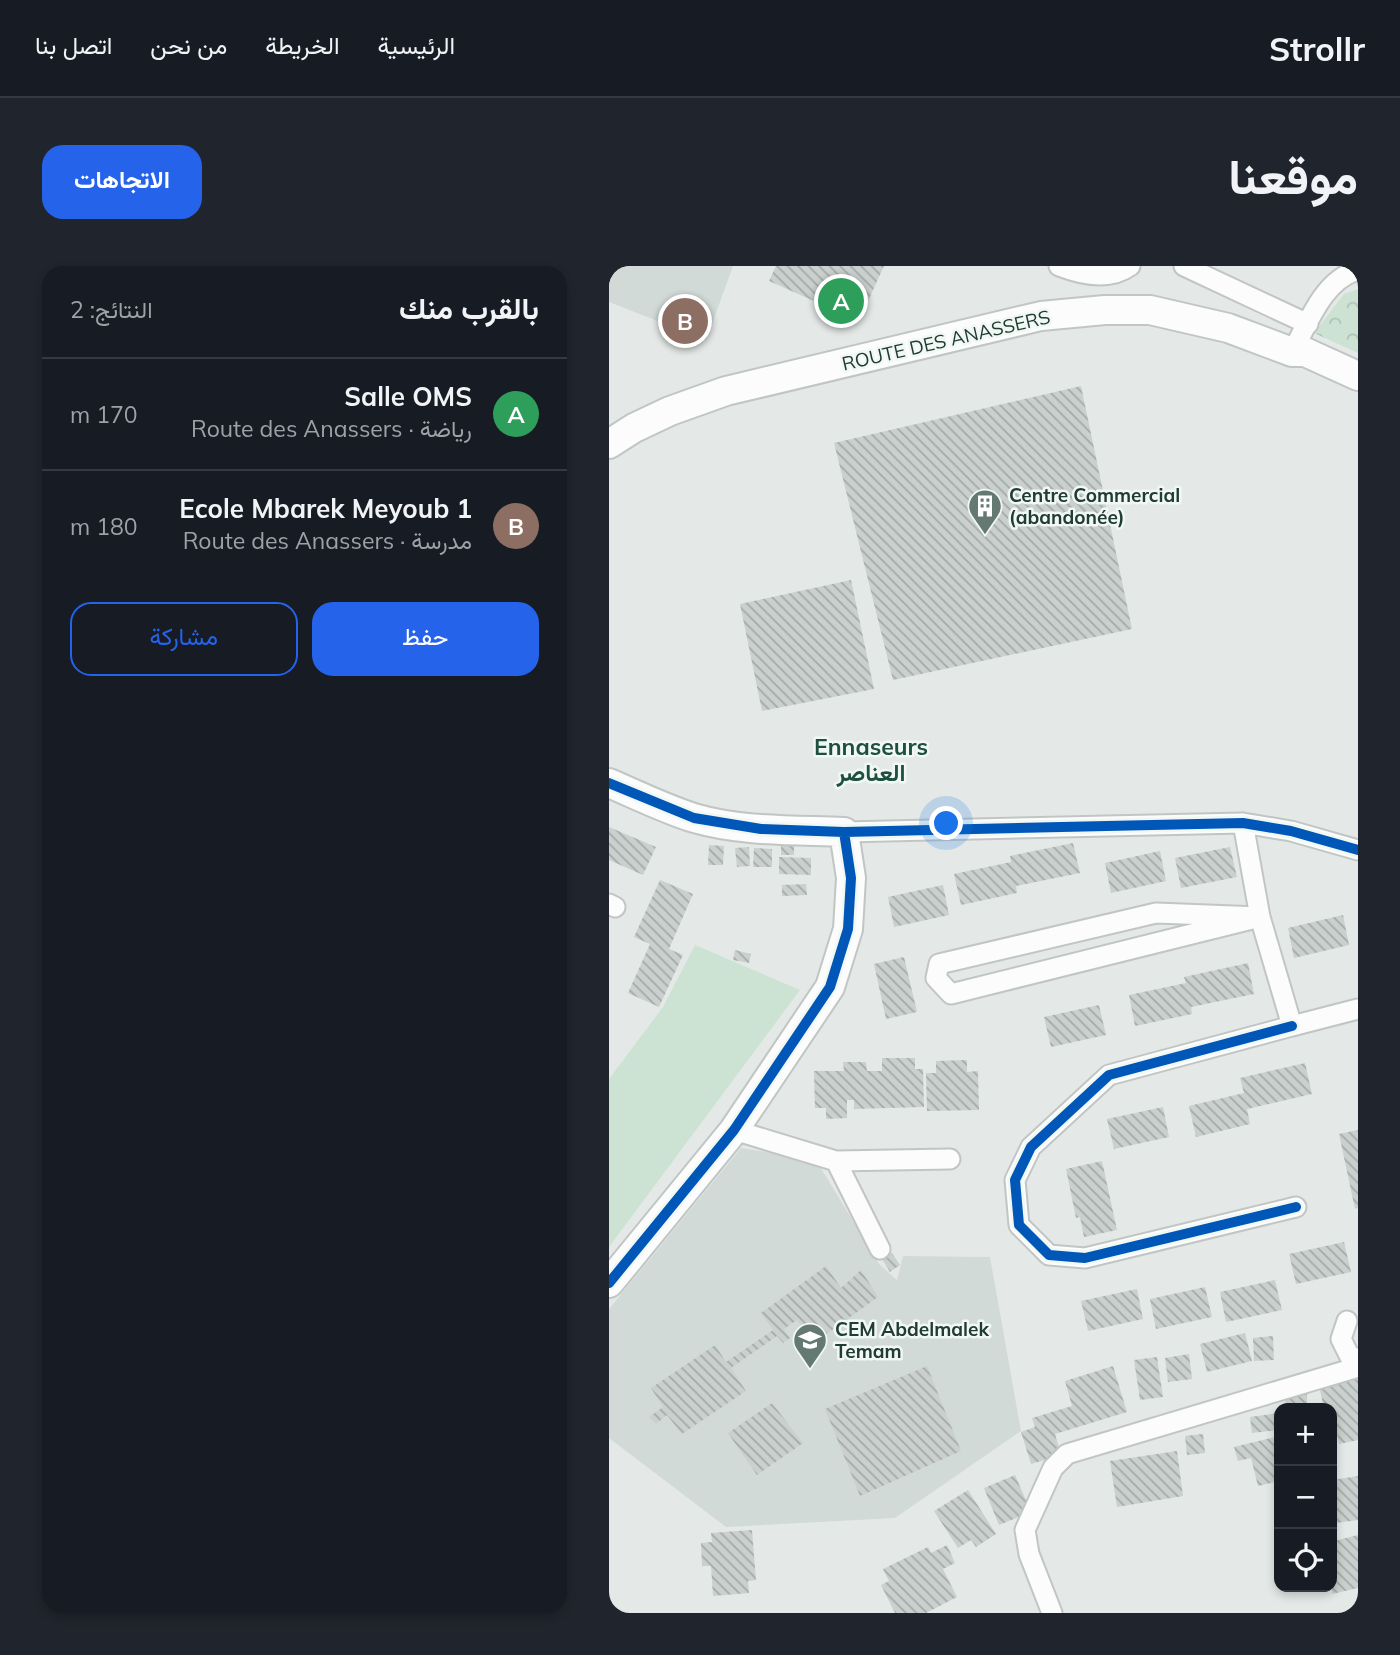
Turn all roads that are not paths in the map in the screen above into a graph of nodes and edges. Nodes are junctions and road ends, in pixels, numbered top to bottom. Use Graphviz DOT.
graph roads {
  1 [pos="1059,266"];
  2 [pos="1130,266"];
  3 [pos="1184,266"];
  4 [pos="1358,270"];
  5 [pos="1308,324"];
  6 [pos="1293,352"];
  7 [pos="1358,376"];
  8 [pos="1358,389"];
  9 [pos="609,444"];
  10 [pos="609,782"];
  11 [pos="1243,823"];
  12 [pos="844,832"];
  13 [pos="1358,850"];
  14 [pos="1261,917"];
  15 [pos="1358,1009"];
  16 [pos="1292,1026"];
  17 [pos="734,1130"];
  18 [pos="950,1159"];
  19 [pos="836,1161"];
  20 [pos="1296,1207"];
  21 [pos="880,1249"];
  22 [pos="609,1283"];
  23 [pos="1347,1321"];
  24 [pos="1358,1358"];
  25 [pos="1358,1367"];
  26 [pos="1052,1613"];
  1 -- 2 [label="street"];
  3 -- 5 [label="street"];
  4 -- 5 [label="street"];
  5 -- 6 [label="street"];
  6 -- 7 [label="main road"];
  6 -- 8 [label="main road"];
  6 -- 9 [label="main road, ROUTE DES ANASSERS"];
  10 -- 12 [label="main road"];
  11 -- 12 [label="street"];
  11 -- 13 [label="street"];
  11 -- 14 [label="street"];
  12 -- 17 [label="main road"];
  14 -- 14 [label="street"];
  14 -- 16 [label="street"];
  15 -- 16 [label="street"];
  16 -- 20 [label="street"];
  17 -- 19 [label="street"];
  17 -- 22 [label="main road"];
  18 -- 19 [label="street"];
  19 -- 21 [label="street"];
  23 -- 24 [label="street"];
  25 -- 26 [label="street"];
}
